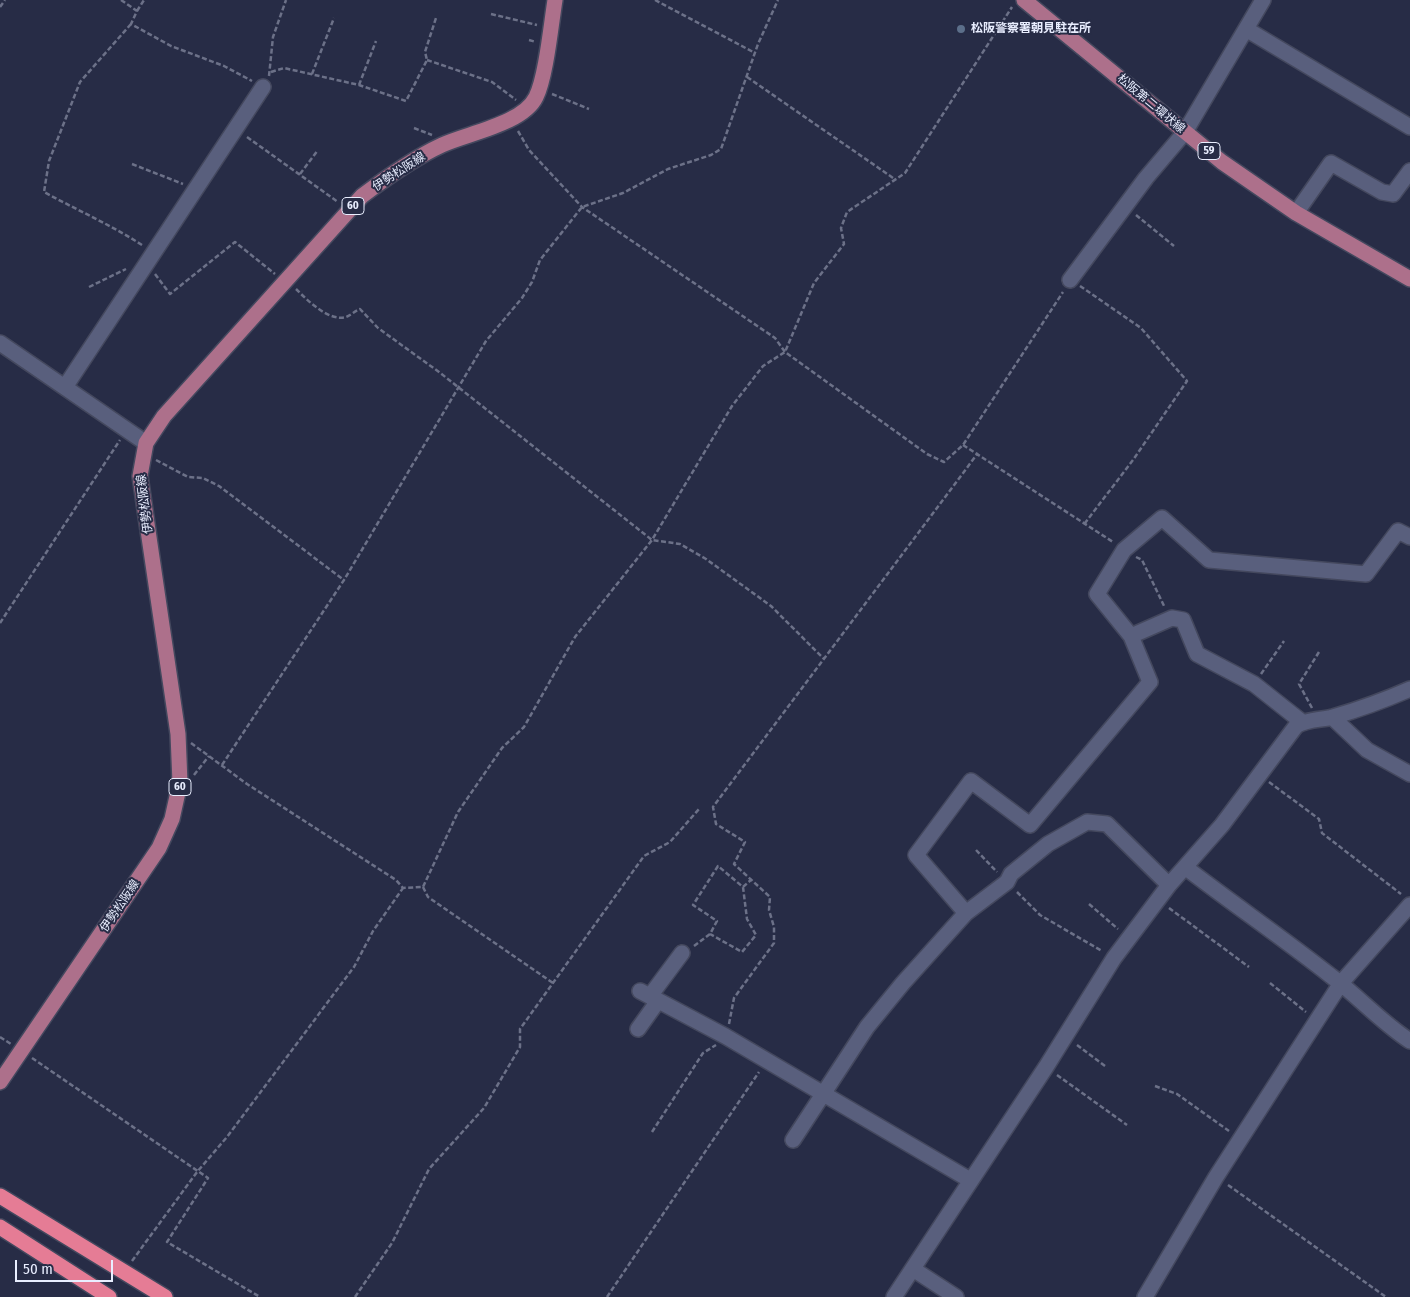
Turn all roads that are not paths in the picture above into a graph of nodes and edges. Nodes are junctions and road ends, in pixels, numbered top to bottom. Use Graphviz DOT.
graph roads {
  1 [pos="555,0"];
  2 [pos="1024,0"];
  3 [pos="1263,0"];
  4 [pos="1246,29"];
  5 [pos="263,87"];
  6 [pos="1410,127"];
  7 [pos="1185,132"];
  8 [pos="1410,171"];
  9 [pos="1296,213"];
  10 [pos="1410,279"];
  11 [pos="1070,280"];
  12 [pos="0,343"];
  13 [pos="65,387"];
  14 [pos="146,443"];
  15 [pos="1410,538"];
  16 [pos="1131,636"];
  17 [pos="1410,689"];
  18 [pos="1325,718"];
  19 [pos="1302,722"];
  20 [pos="1410,774"];
  21 [pos="1185,867"];
  22 [pos="1168,885"];
  23 [pos="1406,900"];
  24 [pos="966,913"];
  25 [pos="682,954"];
  26 [pos="1341,984"];
  27 [pos="650,996"];
  28 [pos="638,1029"];
  29 [pos="1410,1042"];
  30 [pos="0,1082"];
  31 [pos="824,1094"];
  32 [pos="794,1140"];
  33 [pos="970,1180"];
  34 [pos="0,1196"];
  35 [pos="0,1227"];
  36 [pos="913,1269"];
  37 [pos="109,1297"];
  38 [pos="165,1297"];
  39 [pos="894,1297"];
  40 [pos="956,1297"];
  41 [pos="1145,1297"];
  1 -- 14 [label="main road, 伊勢松阪線 / 60"];
  2 -- 7 [label="main road, 松阪第二環状線 / 59"];
  3 -- 4 [label="street"];
  4 -- 6 [label="street"];
  4 -- 7 [label="street"];
  5 -- 13 [label="street"];
  7 -- 9 [label="main road, 松阪第二環状線 / 59"];
  7 -- 11 [label="street"];
  8 -- 9 [label="street"];
  9 -- 10 [label="main road, 松阪第二環状線 / 59"];
  12 -- 13 [label="street"];
  13 -- 14 [label="street"];
  14 -- 30 [label="main road, 伊勢松阪線 / 60"];
  15 -- 16 [label="street"];
  16 -- 19 [label="street"];
  16 -- 24 [label="street"];
  17 -- 18 [label="street"];
  18 -- 19 [label="street"];
  18 -- 20 [label="street"];
  19 -- 21 [label="street"];
  21 -- 22 [label="street"];
  21 -- 26 [label="street"];
  22 -- 24 [label="street"];
  22 -- 33 [label="street"];
  23 -- 26 [label="street"];
  24 -- 31 [label="street"];
  25 -- 27 [label="street"];
  26 -- 29 [label="street"];
  26 -- 41 [label="street"];
  27 -- 28 [label="street"];
  27 -- 31 [label="street"];
  31 -- 32 [label="street"];
  31 -- 33 [label="street"];
  33 -- 36 [label="street"];
  34 -- 38 [label="highway"];
  35 -- 37 [label="highway"];
  36 -- 39 [label="street"];
  36 -- 40 [label="street"];
}
